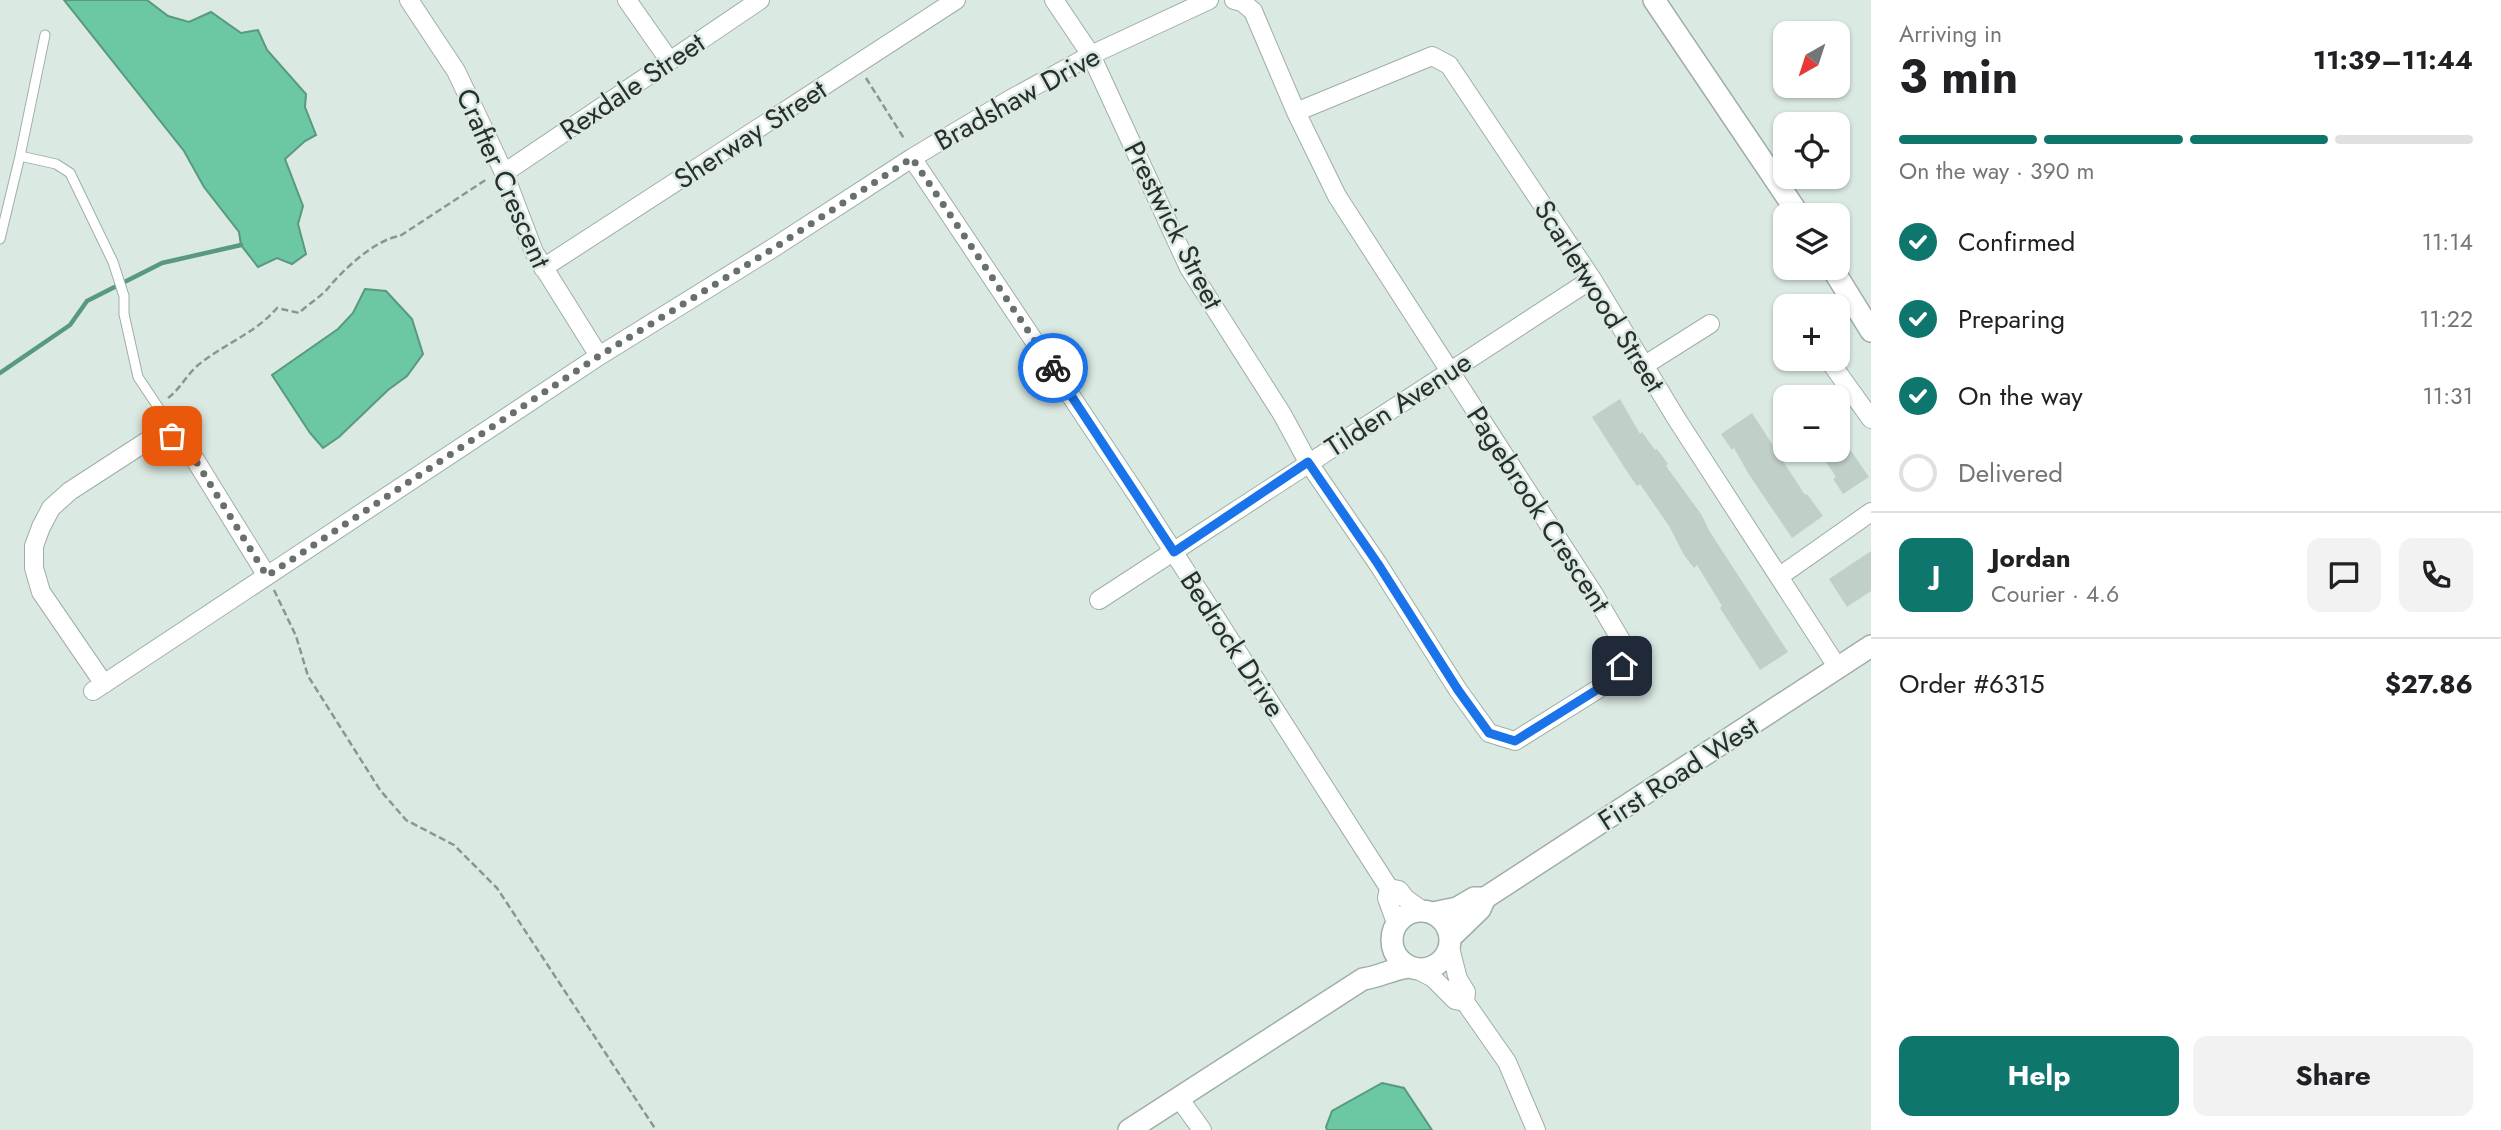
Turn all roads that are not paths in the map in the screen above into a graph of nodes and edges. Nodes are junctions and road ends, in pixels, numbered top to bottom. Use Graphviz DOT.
graph roads {
  1 [pos="410,0"];
  2 [pos="627,0"];
  3 [pos="760,0"];
  4 [pos="956,0"];
  5 [pos="1054,0"];
  6 [pos="1209,0"];
  7 [pos="1234,0"];
  8 [pos="1656,1"];
  9 [pos="45,35"];
  10 [pos="1091,55"];
  11 [pos="669,60"];
  12 [pos="1296,112"];
  13 [pos="20,156"];
  14 [pos="912,158"];
  15 [pos="504,173"];
  16 [pos="1791,203"];
  17 [pos="0,239"];
  18 [pos="543,268"];
  19 [pos="1592,279"];
  20 [pos="1839,280"];
  21 [pos="1710,324"];
  22 [pos="1871,331"];
  23 [pos="599,356"];
  24 [pos="1645,365"];
  25 [pos="1450,370"];
  26 [pos="1837,371"];
  27 [pos="1871,419"];
  28 [pos="161,432"];
  29 [pos="1308,462"];
  30 [pos="1871,512"];
  31 [pos="1174,552"];
  32 [pos="267,576"];
  33 [pos="1780,576"];
  34 [pos="1099,600"];
  35 [pos="1871,646"];
  36 [pos="1838,668"];
  37 [pos="1389,888"];
  38 [pos="1485,898"];
  39 [pos="1428,912"];
  40 [pos="1394,933"];
  41 [pos="1450,943"];
  42 [pos="1413,969"];
  43 [pos="1363,979"];
  44 [pos="1465,1002"];
  45 [pos="1179,1098"];
  46 [pos="1129,1130"];
  47 [pos="1202,1130"];
  48 [pos="1536,1130"];
  1 -- 15 [label="street, Crafter Crescent"];
  2 -- 11 [label="street"];
  3 -- 11 [label="street, Rexdale Street"];
  4 -- 18 [label="street, Sherway Street"];
  5 -- 10 [label="street"];
  6 -- 10 [label="street, Bradshaw Drive"];
  7 -- 12 [label="street"];
  8 -- 16 [label="street"];
  9 -- 13 [label="lane"];
  10 -- 14 [label="street, Bradshaw Drive"];
  10 -- 29 [label="street, Prestwick Street"];
  11 -- 15 [label="street, Rexdale Street"];
  12 -- 19 [label="street, Scarletwood Street"];
  12 -- 25 [label="street"];
  13 -- 17 [label="lane"];
  13 -- 28 [label="lane"];
  14 -- 23 [label="street, Bradshaw Drive"];
  14 -- 31 [label="street, Bedrock Drive"];
  15 -- 18 [label="street, Crafter Crescent"];
  18 -- 23 [label="street, Crafter Crescent"];
  19 -- 24 [label="street, Scarletwood Street"];
  19 -- 25 [label="street, Tilden Avenue"];
  20 -- 22 [label="street"];
  21 -- 24 [label="street"];
  23 -- 32 [label="street, Bradshaw Drive"];
  24 -- 33 [label="street, Scarletwood Street"];
  25 -- 29 [label="street, Tilden Avenue"];
  25 -- 29 [label="street, Pagebrook Crescent"];
  26 -- 27 [label="street"];
  28 -- 32 [label="street"];
  28 -- 32 [label="street, Bradshaw Drive"];
  29 -- 31 [label="street, Tilden Avenue"];
  30 -- 33 [label="street"];
  31 -- 34 [label="street, Tilden Avenue"];
  31 -- 37 [label="street, Bedrock Drive"];
  33 -- 36 [label="street, Scarletwood Street"];
  35 -- 36 [label="street, First Road West"];
  36 -- 38 [label="street, First Road West"];
  37 -- 39 [label="street, Bedrock Drive"];
  37 -- 40 [label="street, Bedrock Drive"];
  38 -- 39 [label="street, First Road West"];
  38 -- 41 [label="street, First Road West"];
  39 -- 40 [label="street, First Road West"];
  39 -- 41 [label="street"];
  40 -- 42 [label="street"];
  40 -- 43 [label="street, First Road West"];
  41 -- 42 [label="street, First Road West"];
  41 -- 44 [label="street"];
  42 -- 43 [label="street, First Road West"];
  42 -- 44 [label="street"];
  43 -- 45 [label="street, First Road West"];
  44 -- 48 [label="street"];
  45 -- 46 [label="street, First Road West"];
  45 -- 47 [label="street"];
}
